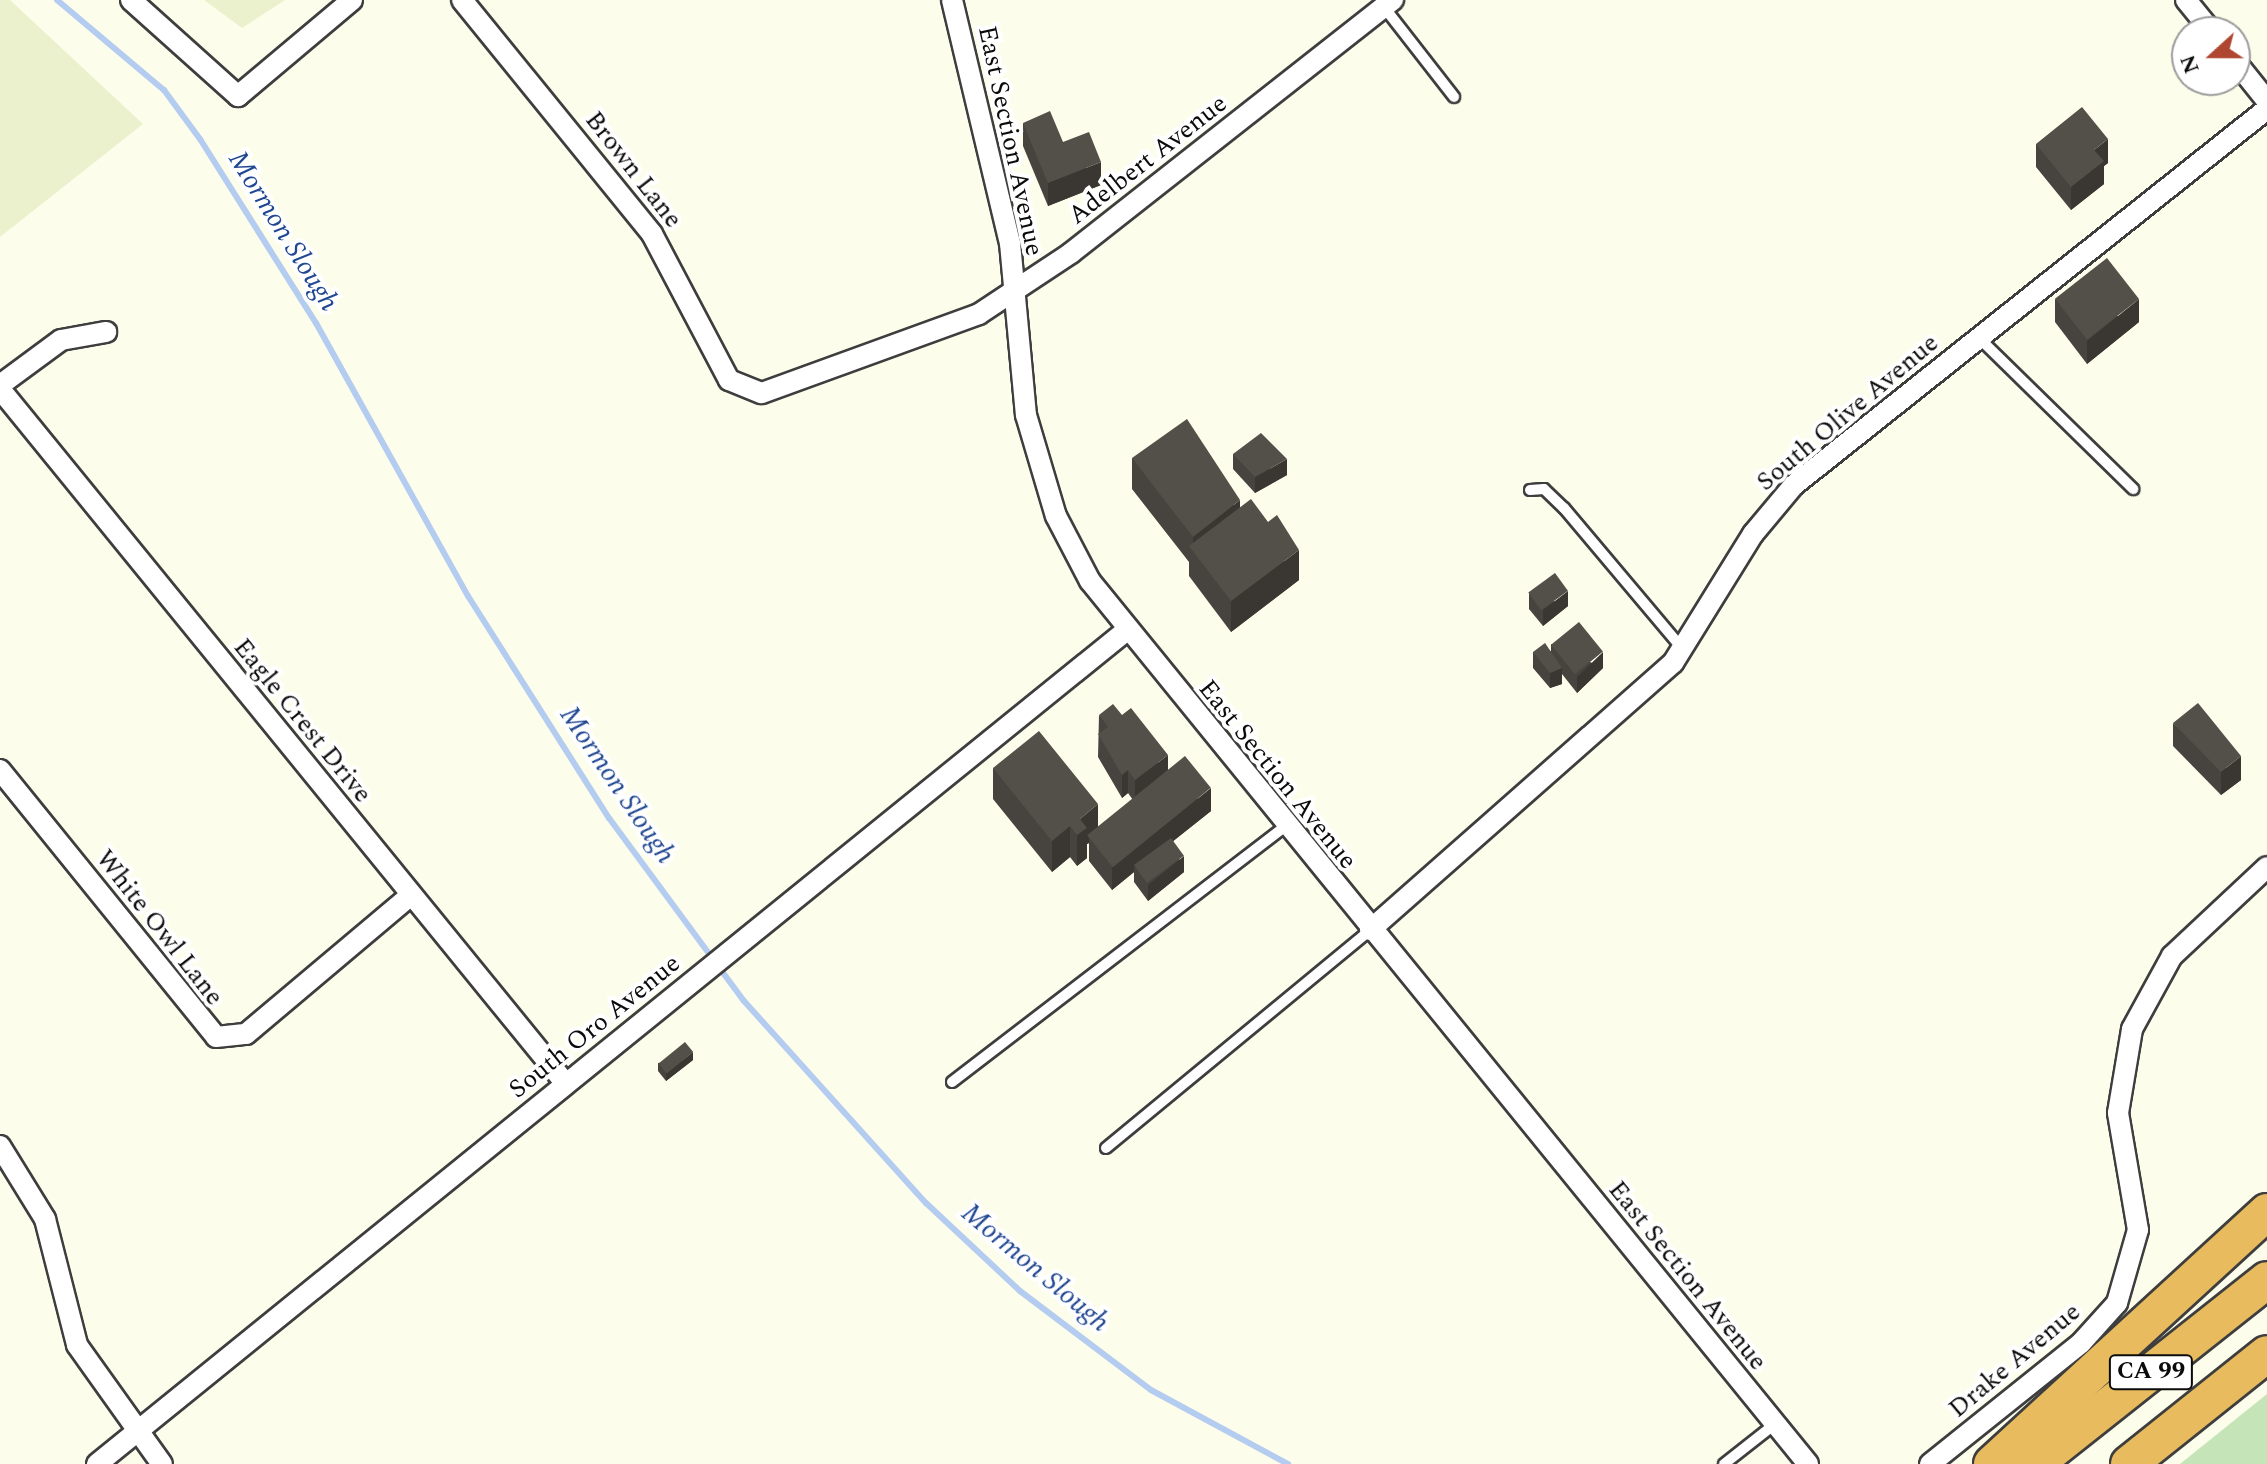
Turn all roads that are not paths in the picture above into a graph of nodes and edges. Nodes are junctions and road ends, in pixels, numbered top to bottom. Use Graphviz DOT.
graph roads {
  1 [pos="131,0"];
  2 [pos="352,0"];
  3 [pos="462,0"];
  4 [pos="952,0"];
  5 [pos="2186,0"];
  6 [pos="1388,4"];
  7 [pos="2199,16"];
  8 [pos="2251,81"];
  9 [pos="1454,97"];
  10 [pos="2267,101"];
  11 [pos="2267,109"];
  12 [pos="1013,292"];
  13 [pos="106,332"];
  14 [pos="1979,338"];
  15 [pos="0,387"];
  16 [pos="738,388"];
  17 [pos="2133,489"];
  18 [pos="1530,490"];
  19 [pos="1127,630"];
  20 [pos="1684,650"];
  21 [pos="0,770"];
  22 [pos="1286,826"];
  23 [pos="2267,867"];
  24 [pos="411,895"];
  25 [pos="1370,930"];
  26 [pos="952,1082"];
  27 [pos="566,1084"];
  28 [pos="0,1146"];
  29 [pos="1106,1148"];
  30 [pos="2267,1212"];
  31 [pos="2267,1280"];
  32 [pos="2267,1354"];
  33 [pos="1775,1424"];
  34 [pos="136,1431"];
  35 [pos="97,1464"];
  36 [pos="162,1464"];
  37 [pos="1724,1464"];
  38 [pos="1808,1464"];
  39 [pos="1930,1464"];
  40 [pos="1992,1464"];
  41 [pos="2035,1464"];
  42 [pos="2129,1464"];
  1 -- 2 [label="street"];
  3 -- 16 [label="street, Brown Lane"];
  4 -- 12 [label="street, East Section Avenue"];
  5 -- 7 [label="street"];
  6 -- 9 [label="lane"];
  6 -- 12 [label="street, Adelbert Avenue"];
  8 -- 10 [label="street"];
  11 -- 14 [label="street, South Olive Avenue"];
  12 -- 16 [label="street, Adelbert Avenue"];
  12 -- 19 [label="street, East Section Avenue"];
  13 -- 15 [label="street"];
  14 -- 17 [label="lane"];
  14 -- 20 [label="street, South Olive Avenue"];
  15 -- 24 [label="street, Eagle Crest Drive"];
  18 -- 20 [label="lane"];
  19 -- 22 [label="street, East Section Avenue"];
  19 -- 27 [label="street, South Oro Avenue"];
  20 -- 25 [label="street, South Olive Avenue"];
  21 -- 24 [label="street, White Owl Lane"];
  22 -- 25 [label="street, East Section Avenue"];
  22 -- 26 [label="lane"];
  23 -- 39 [label="street, Drake Avenue"];
  24 -- 27 [label="street, Eagle Crest Drive"];
  25 -- 29 [label="lane"];
  25 -- 33 [label="street, East Section Avenue"];
  27 -- 34 [label="street, South Oro Avenue"];
  28 -- 34 [label="street"];
  30 -- 40 [label="highway"];
  31 -- 41 [label="highway, CA 99"];
  32 -- 42 [label="highway, CA 99"];
  33 -- 37 [label="lane"];
  33 -- 38 [label="street, East Section Avenue"];
  34 -- 35 [label="street, South Oro Avenue"];
  34 -- 36 [label="street"];
}
